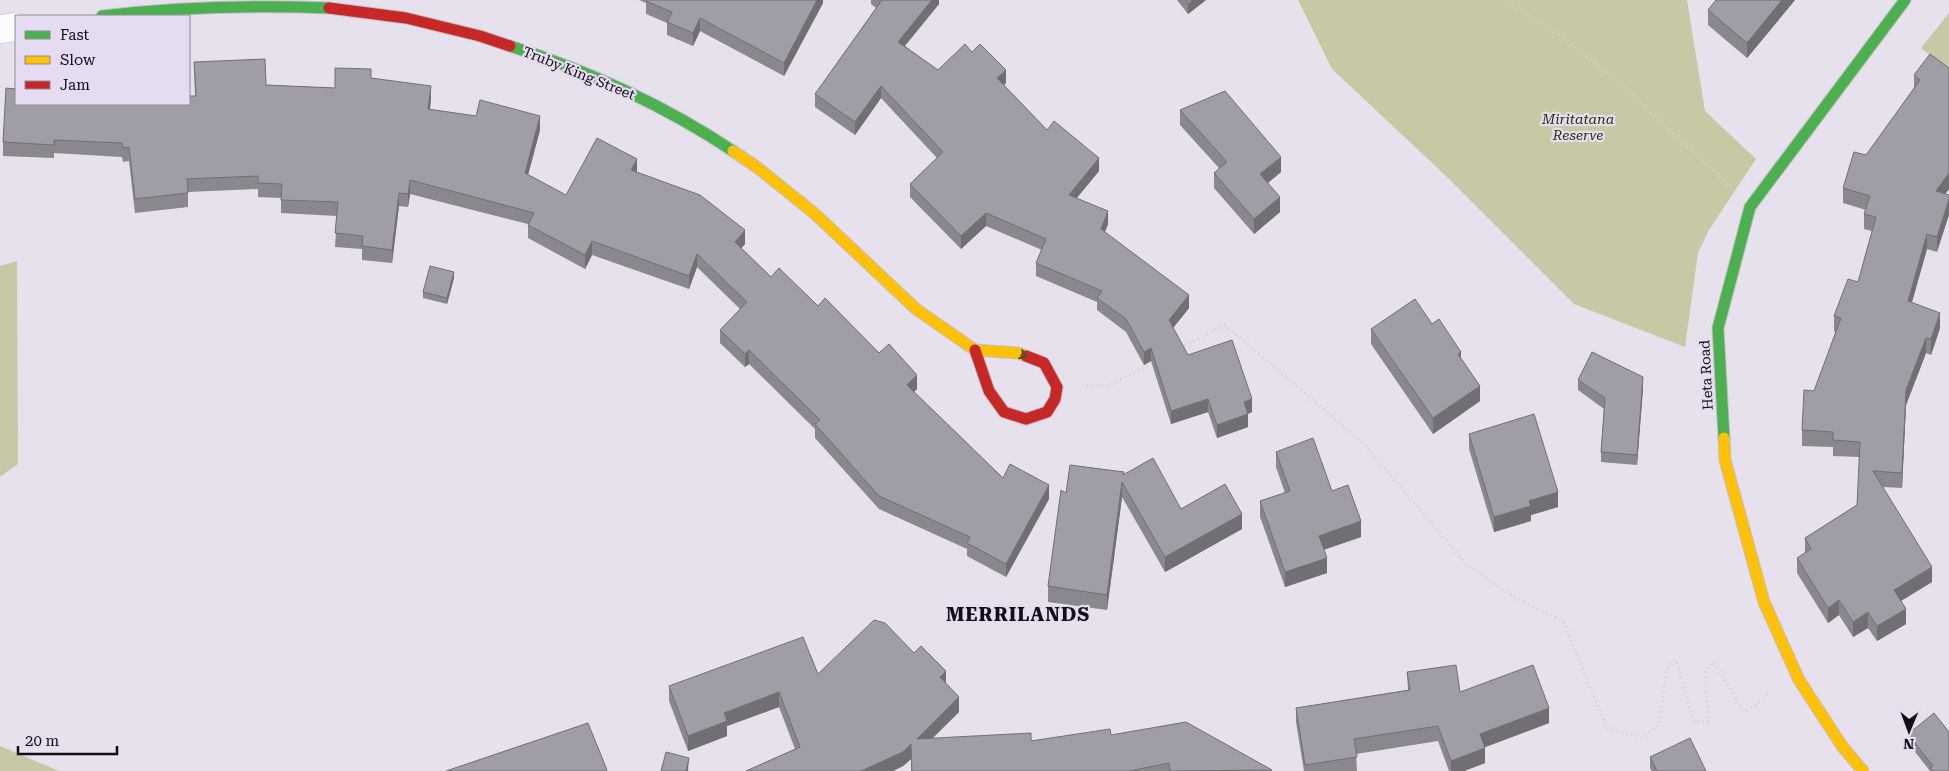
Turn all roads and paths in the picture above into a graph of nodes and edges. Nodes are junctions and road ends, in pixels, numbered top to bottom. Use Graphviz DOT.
graph roads {
  1 [pos="1504,0"];
  2 [pos="1905,0"];
  3 [pos="112,15"];
  4 [pos="15,27"];
  5 [pos="0,29"];
  6 [pos="1750,207"];
  7 [pos="975,350"];
  8 [pos="1175,351"];
  9 [pos="1158,360"];
  10 [pos="1057,387"];
  11 [pos="1799,680"];
  12 [pos="1863,771"];
  1 -- 6 [label="path"];
  2 -- 6 [label="street, Heta Road"];
  3 -- 7 [label="street, Truby King Street"];
  4 -- 5 [label="street"];
  6 -- 11 [label="street, Heta Road"];
  7 -- 10 [label="street, one-way"];
  7 -- 10 [label="street"];
  8 -- 11 [label="path"];
  9 -- 10 [label="path"];
  11 -- 12 [label="street, Heta Road"];
}
